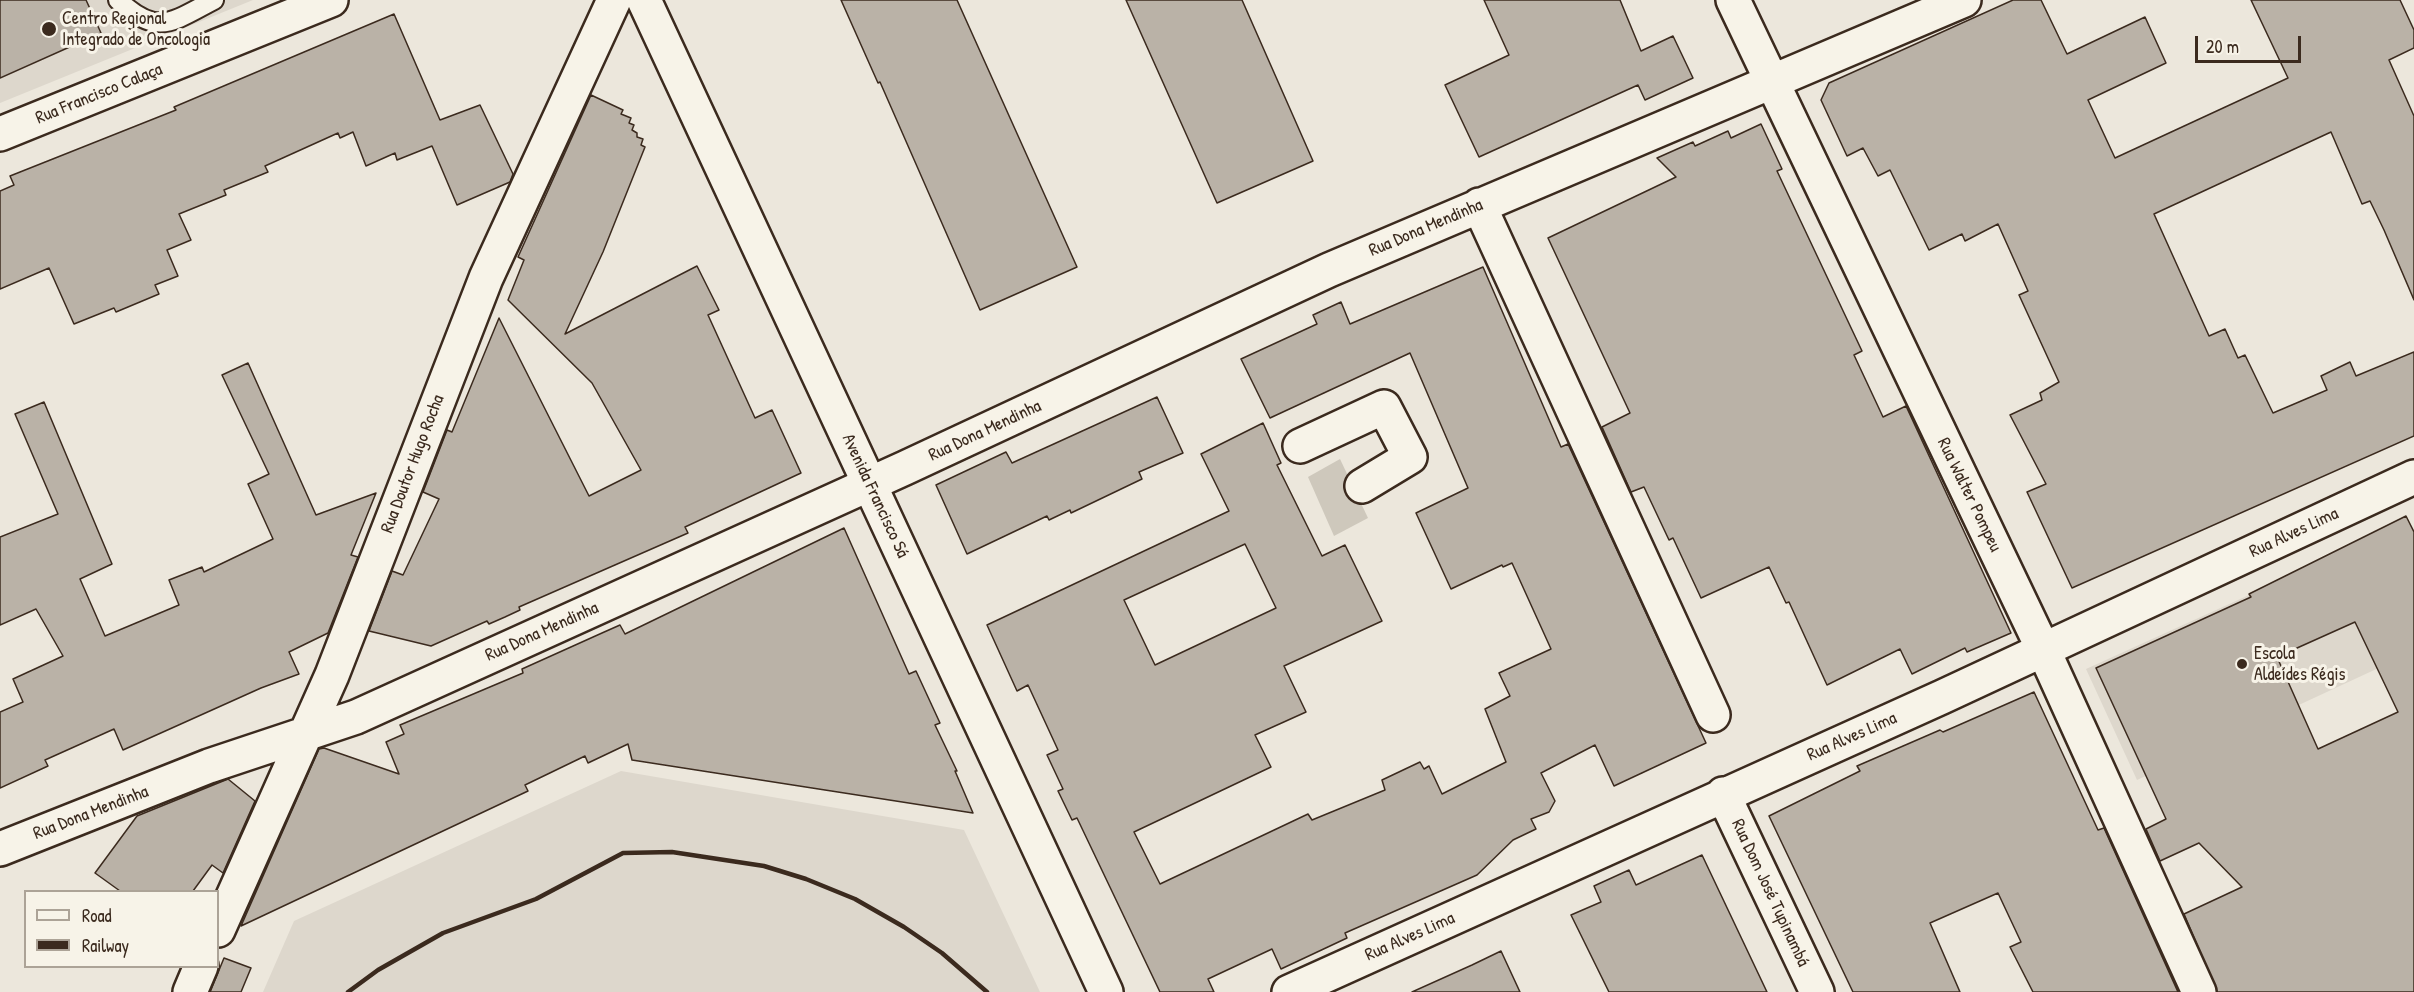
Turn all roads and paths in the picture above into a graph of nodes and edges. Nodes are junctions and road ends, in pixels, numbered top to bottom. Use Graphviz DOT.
graph roads {
  1 [pos="118,0"];
  2 [pos="214,0"];
  3 [pos="331,0"];
  4 [pos="614,0"];
  5 [pos="644,0"];
  6 [pos="1733,0"];
  7 [pos="1964,0"];
  8 [pos="1772,84"];
  9 [pos="0,134"];
  10 [pos="1479,205"];
  11 [pos="1300,446"];
  12 [pos="2414,477"];
  13 [pos="869,484"];
  14 [pos="1362,486"];
  15 [pos="2043,649"];
  16 [pos="1713,715"];
  17 [pos="303,734"];
  18 [pos="1723,794"];
  19 [pos="0,849"];
  20 [pos="219,928"];
  21 [pos="200,968"];
  22 [pos="190,992"];
  23 [pos="1106,992"];
  24 [pos="1289,992"];
  25 [pos="1817,992"];
  26 [pos="2199,992"];
  1 -- 2 [label="lane"];
  3 -- 9 [label="street, Rua Francisco Calaça"];
  4 -- 17 [label="street, Rua Doutor Hugo Rocha"];
  5 -- 13 [label="street, Avenida Francisco Sá"];
  6 -- 8 [label="street, Rua Walter Pompeu"];
  7 -- 8 [label="street, Rua Dona Mendinha"];
  8 -- 10 [label="street, Rua Dona Mendinha"];
  8 -- 15 [label="street, Rua Walter Pompeu"];
  10 -- 13 [label="street, Rua Dona Mendinha"];
  10 -- 16 [label="street"];
  11 -- 14 [label="street"];
  12 -- 15 [label="street, Rua Alves Lima"];
  13 -- 17 [label="street, Rua Dona Mendinha"];
  13 -- 23 [label="street, Avenida Francisco Sá"];
  15 -- 18 [label="street, Rua Alves Lima"];
  15 -- 26 [label="street, Rua Walter Pompeu"];
  17 -- 19 [label="street, Rua Dona Mendinha"];
  17 -- 20 [label="street, Rua Doutor Hugo Rocha"];
  18 -- 24 [label="street, Rua Alves Lima"];
  18 -- 25 [label="street, Rua Dom José Tupinambá"];
  21 -- 22 [label="street"];
}
